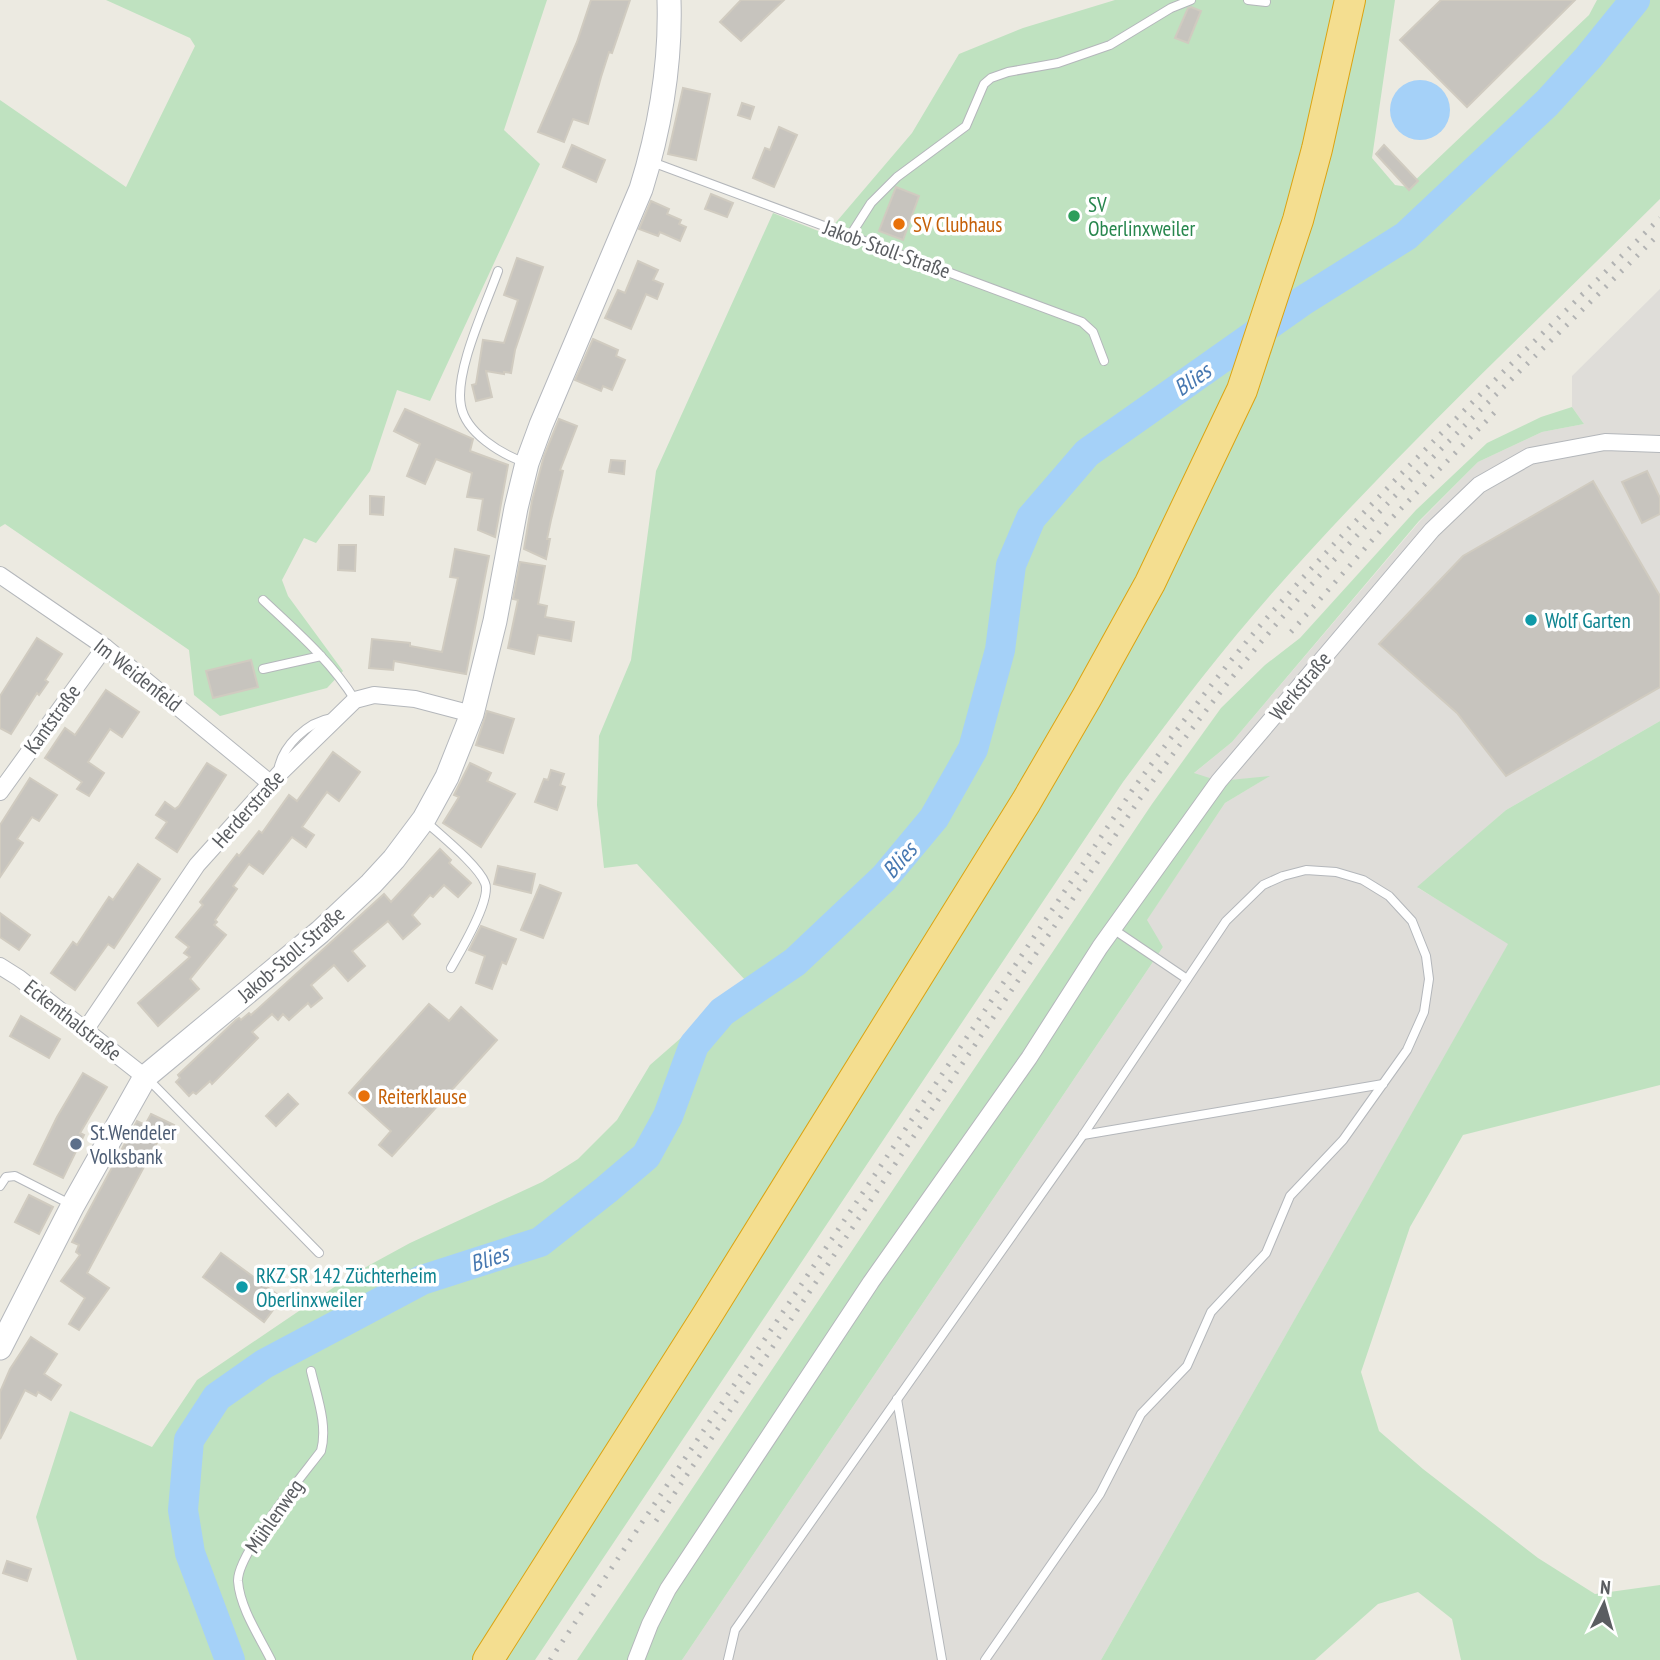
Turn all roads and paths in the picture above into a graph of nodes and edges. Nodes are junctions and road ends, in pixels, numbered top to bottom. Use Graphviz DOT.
graph roads {
  1 [pos="669,0"];
  2 [pos="1191,0"];
  3 [pos="1248,0"];
  4 [pos="1343,0"];
  5 [pos="1350,0"];
  6 [pos="1266,2"];
  7 [pos="1332,82"];
  8 [pos="650,161"];
  9 [pos="850,236"];
  10 [pos="498,271"];
  11 [pos="1104,361"];
  12 [pos="1660,444"];
  13 [pos="527,463"];
  14 [pos="0,575"];
  15 [pos="263,600"];
  16 [pos="105,647"];
  17 [pos="321,656"];
  18 [pos="263,669"];
  19 [pos="355,700"];
  20 [pos="472,714"];
  21 [pos="274,779"];
  22 [pos="0,792"];
  23 [pos="424,819"];
  24 [pos="1113,929"];
  25 [pos="0,966"];
  26 [pos="451,968"];
  27 [pos="1187,979"];
  28 [pos="86,1029"];
  29 [pos="145,1077"];
  30 [pos="1383,1084"];
  31 [pos="1083,1135"];
  32 [pos="0,1185"];
  33 [pos="73,1205"];
  34 [pos="319,1253"];
  35 [pos="0,1348"];
  36 [pos="311,1371"];
  37 [pos="897,1399"];
  38 [pos="271,1660"];
  39 [pos="488,1660"];
  40 [pos="636,1660"];
  41 [pos="728,1660"];
  42 [pos="942,1660"];
  43 [pos="985,1660"];
  1 -- 8 [label="main road, Jakob-Stoll-Straße"];
  2 -- 9 [label="lane"];
  3 -- 6 [label="lane"];
  4 -- 7 [label="highway"];
  5 -- 7 [label="highway"];
  7 -- 39 [label="highway"];
  8 -- 9 [label="lane, Jakob-Stoll-Straße"];
  8 -- 13 [label="main road, Jakob-Stoll-Straße"];
  9 -- 11 [label="lane, Jakob-Stoll-Straße"];
  10 -- 13 [label="lane"];
  12 -- 24 [label="street, Werkstraße"];
  13 -- 20 [label="main road, Jakob-Stoll-Straße"];
  14 -- 16 [label="street, Im Weidenfeld"];
  15 -- 17 [label="lane"];
  16 -- 21 [label="street, Im Weidenfeld"];
  16 -- 22 [label="street, Kantstraße"];
  17 -- 18 [label="lane"];
  17 -- 19 [label="lane"];
  19 -- 20 [label="street"];
  19 -- 21 [label="street, Herderstraße"];
  20 -- 23 [label="main road, Jakob-Stoll-Straße"];
  21 -- 28 [label="street, Herderstraße"];
  23 -- 26 [label="lane"];
  23 -- 29 [label="main road, Jakob-Stoll-Straße"];
  24 -- 27 [label="lane"];
  24 -- 40 [label="street, Werkstraße"];
  25 -- 28 [label="street, Eckenthalstraße"];
  27 -- 30 [label="lane"];
  27 -- 31 [label="lane"];
  28 -- 29 [label="street, Eckenthalstraße"];
  29 -- 33 [label="main road, Jakob-Stoll-Straße"];
  29 -- 34 [label="lane"];
  30 -- 31 [label="lane"];
  30 -- 43 [label="lane"];
  31 -- 37 [label="lane"];
  32 -- 33 [label="lane"];
  33 -- 35 [label="main road, Jakob-Stoll-Straße"];
  36 -- 38 [label="lane, Mühlenweg"];
  37 -- 41 [label="lane"];
  37 -- 42 [label="lane"];
}
